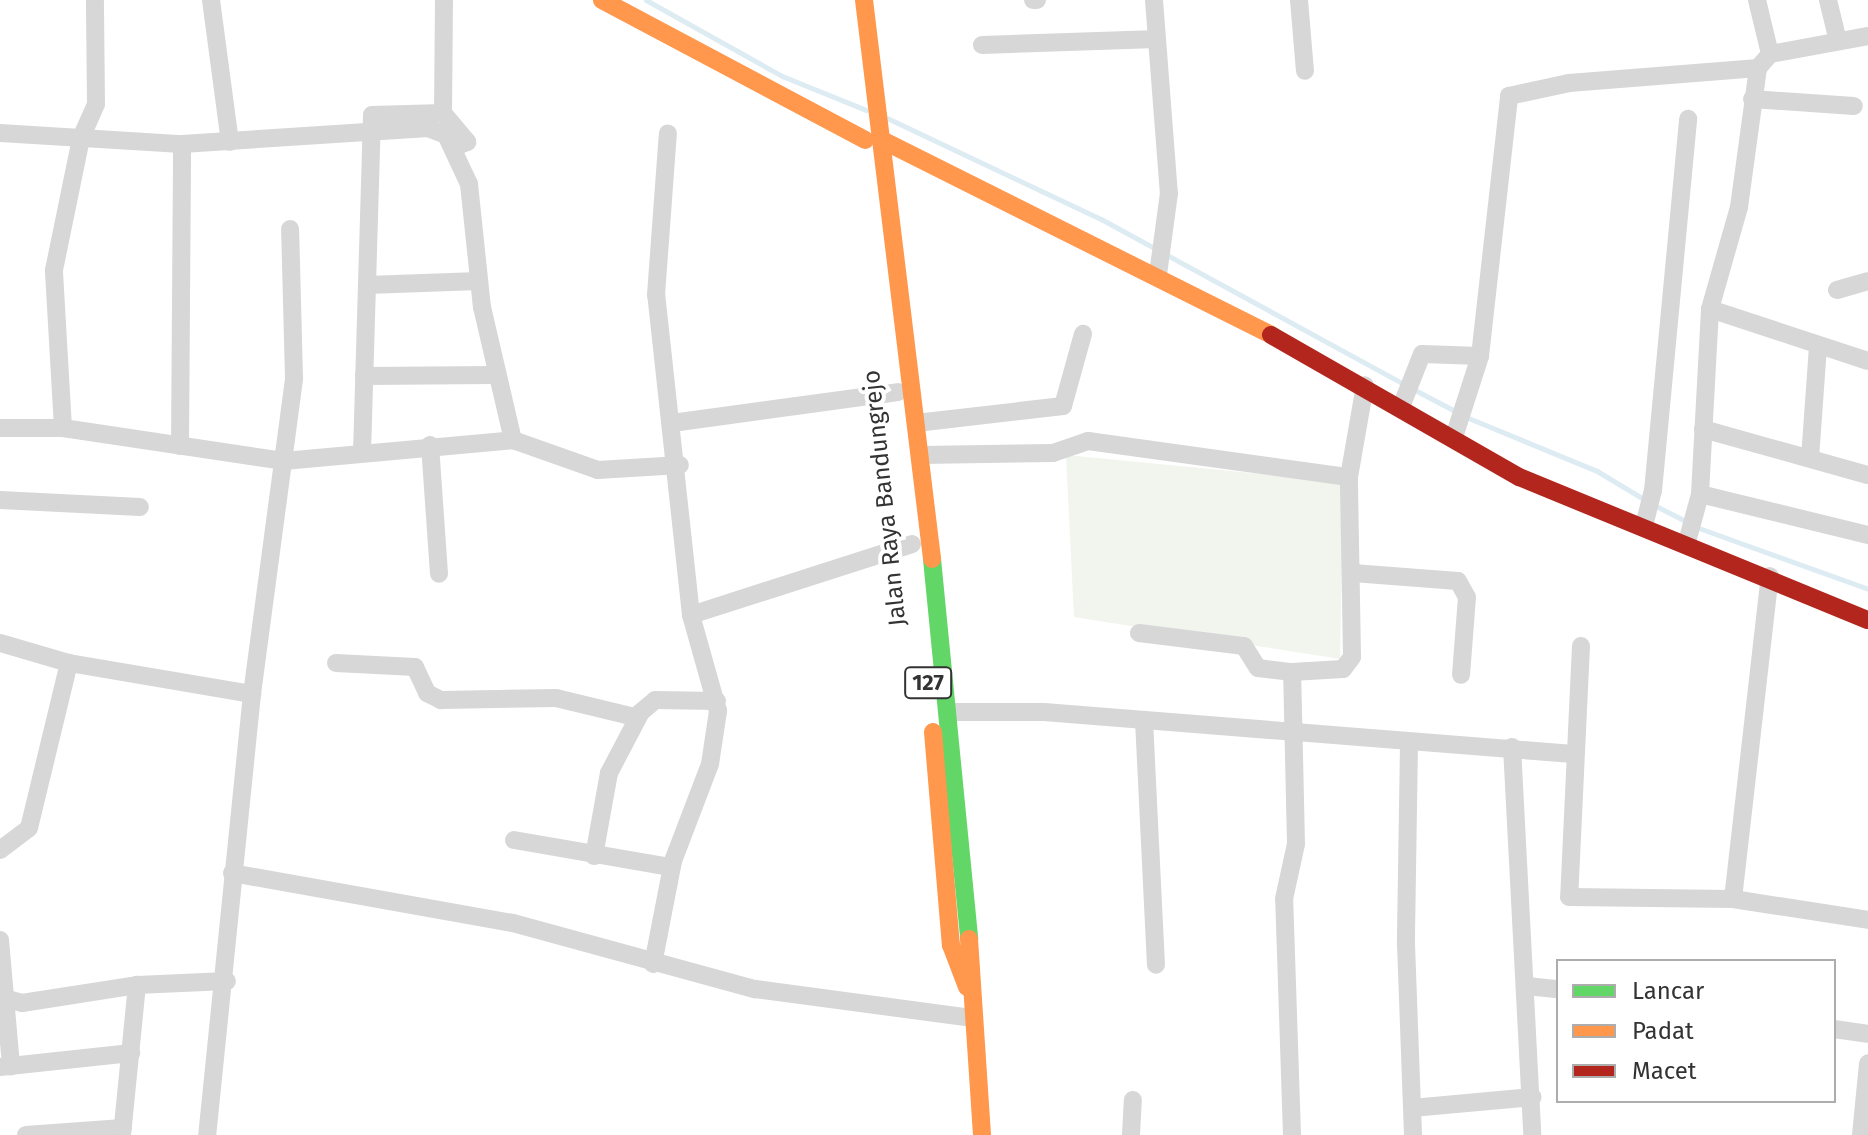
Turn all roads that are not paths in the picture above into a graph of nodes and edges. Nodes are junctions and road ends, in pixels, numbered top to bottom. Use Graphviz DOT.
graph roads {
  1 [pos="95,0"];
  2 [pos="211,0"];
  3 [pos="444,0"];
  4 [pos="602,0"];
  5 [pos="849,0"];
  6 [pos="864,0"];
  7 [pos="1154,0"];
  8 [pos="1299,0"];
  9 [pos="1757,0"];
  10 [pos="1828,0"];
  11 [pos="1868,36"];
  12 [pos="1157,39"];
  13 [pos="1838,41"];
  14 [pos="982,45"];
  15 [pos="1764,61"];
  16 [pos="1305,71"];
  17 [pos="868,93"];
  18 [pos="1752,99"];
  19 [pos="1854,106"];
  20 [pos="443,113"];
  21 [pos="1688,119"];
  22 [pos="0,133"];
  23 [pos="668,133"];
  24 [pos="873,134"];
  25 [pos="373,137"];
  26 [pos="81,138"];
  27 [pos="230,142"];
  28 [pos="182,144"];
  29 [pos="455,147"];
  30 [pos="290,229"];
  31 [pos="1160,268"];
  32 [pos="479,281"];
  33 [pos="1868,281"];
  34 [pos="367,285"];
  35 [pos="1837,290"];
  36 [pos="1710,309"];
  37 [pos="1083,334"];
  38 [pos="1818,347"];
  39 [pos="1480,356"];
  40 [pos="1868,361"];
  41 [pos="494,375"];
  42 [pos="364,376"];
  43 [pos="902,381"];
  44 [pos="1365,385"];
  45 [pos="1401,407"];
  46 [pos="1461,419"];
  47 [pos="672,423"];
  48 [pos="916,423"];
  49 [pos="0,428"];
  50 [pos="63,428"];
  51 [pos="1703,429"];
  52 [pos="513,440"];
  53 [pos="430,445"];
  54 [pos="180,446"];
  55 [pos="362,453"];
  56 [pos="920,455"];
  57 [pos="1810,458"];
  58 [pos="284,461"];
  59 [pos="680,465"];
  60 [pos="1868,475"];
  61 [pos="1349,477"];
  62 [pos="1700,494"];
  63 [pos="0,500"];
  64 [pos="140,507"];
  65 [pos="1645,520"];
  66 [pos="1690,529"];
  67 [pos="1868,535"];
  68 [pos="912,544"];
  69 [pos="1353,573"];
  70 [pos="439,574"];
  71 [pos="1770,576"];
  72 [pos="691,615"];
  73 [pos="1868,620"];
  74 [pos="1139,633"];
  75 [pos="0,643"];
  76 [pos="1581,646"];
  77 [pos="69,663"];
  78 [pos="336,663"];
  79 [pos="1292,672"];
  80 [pos="1461,675"];
  81 [pos="252,694"];
  82 [pos="717,701"];
  83 [pos="950,712"];
  84 [pos="640,714"];
  85 [pos="1144,720"];
  86 [pos="1295,734"];
  87 [pos="1409,744"];
  88 [pos="1512,747"];
  89 [pos="1573,754"];
  90 [pos="514,840"];
  91 [pos="0,850"];
  92 [pos="594,856"];
  93 [pos="671,867"];
  94 [pos="232,873"];
  95 [pos="1733,899"];
  96 [pos="1868,920"];
  97 [pos="0,940"];
  98 [pos="653,964"];
  99 [pos="1156,965"];
  100 [pos="227,981"];
  101 [pos="137,985"];
  102 [pos="1527,986"];
  103 [pos="968,989"];
  104 [pos="1556,989"];
  105 [pos="2,997"];
  106 [pos="971,1018"];
  107 [pos="1836,1029"];
  108 [pos="1868,1034"];
  109 [pos="131,1053"];
  110 [pos="1868,1063"];
  111 [pos="5,1067"];
  112 [pos="1532,1097"];
  113 [pos="1133,1100"];
  114 [pos="1412,1108"];
  115 [pos="122,1131"];
  116 [pos="26,1135"];
  117 [pos="207,1135"];
  118 [pos="982,1135"];
  119 [pos="1131,1135"];
  120 [pos="1292,1135"];
  121 [pos="1413,1135"];
  122 [pos="1532,1135"];
  123 [pos="1861,1135"];
  1 -- 26 [label="street"];
  2 -- 27 [label="street"];
  3 -- 20 [label="street"];
  4 -- 24 [label="main road"];
  5 -- 17 [label="main road, Jalan Raya Bandungrejo / 127"];
  6 -- 17 [label="main road, Jalan Raya Bandungrejo / 127"];
  7 -- 12 [label="street"];
  8 -- 16 [label="street"];
  9 -- 15 [label="street"];
  10 -- 13 [label="street"];
  11 -- 13 [label="street"];
  12 -- 14 [label="street"];
  12 -- 31 [label="street"];
  13 -- 15 [label="street"];
  15 -- 18 [label="street"];
  15 -- 39 [label="street"];
  17 -- 24 [label="main road, Jalan Raya Bandungrejo / 127"];
  18 -- 19 [label="street"];
  18 -- 36 [label="street"];
  20 -- 25 [label="street"];
  20 -- 29 [label="street"];
  21 -- 65 [label="street"];
  22 -- 26 [label="street"];
  23 -- 47 [label="street"];
  24 -- 31 [label="main road"];
  24 -- 43 [label="main road, Jalan Raya Bandungrejo / 127"];
  25 -- 27 [label="street"];
  25 -- 29 [label="street"];
  25 -- 34 [label="street"];
  26 -- 28 [label="street"];
  26 -- 50 [label="street"];
  27 -- 28 [label="street"];
  28 -- 54 [label="street"];
  29 -- 32 [label="street"];
  30 -- 58 [label="street"];
  31 -- 44 [label="main road"];
  32 -- 34 [label="street"];
  32 -- 41 [label="street"];
  33 -- 35 [label="street"];
  34 -- 42 [label="street"];
  36 -- 38 [label="street"];
  36 -- 51 [label="street"];
  37 -- 48 [label="street"];
  38 -- 40 [label="street"];
  38 -- 57 [label="street"];
  39 -- 45 [label="street"];
  39 -- 46 [label="street"];
  41 -- 42 [label="street"];
  41 -- 52 [label="street"];
  42 -- 55 [label="street"];
  43 -- 47 [label="street"];
  43 -- 48 [label="main road, Jalan Raya Bandungrejo / 127"];
  43 -- 68 [label="main road, Jalan Raya Bandungrejo / 127"];
  44 -- 45 [label="main road"];
  44 -- 61 [label="street"];
  45 -- 46 [label="main road"];
  46 -- 65 [label="main road"];
  47 -- 59 [label="street"];
  48 -- 56 [label="main road, Jalan Raya Bandungrejo / 127"];
  49 -- 50 [label="street"];
  50 -- 54 [label="street"];
  51 -- 57 [label="street"];
  51 -- 62 [label="street"];
  52 -- 53 [label="street"];
  52 -- 59 [label="street"];
  53 -- 55 [label="street"];
  53 -- 70 [label="street"];
  54 -- 58 [label="street"];
  55 -- 58 [label="street"];
  56 -- 61 [label="street"];
  56 -- 83 [label="main road, Jalan Raya Bandungrejo / 127"];
  57 -- 60 [label="street"];
  58 -- 81 [label="street"];
  59 -- 72 [label="street"];
  61 -- 69 [label="street"];
  62 -- 66 [label="street"];
  62 -- 67 [label="street"];
  63 -- 64 [label="street"];
  65 -- 66 [label="main road"];
  66 -- 71 [label="main road"];
  68 -- 72 [label="street"];
  68 -- 103 [label="main road, Jalan Raya Bandungrejo / 127"];
  69 -- 79 [label="street"];
  69 -- 80 [label="street"];
  71 -- 73 [label="main road"];
  71 -- 95 [label="street"];
  72 -- 82 [label="street"];
  74 -- 79 [label="street"];
  75 -- 77 [label="street"];
  76 -- 89 [label="street"];
  77 -- 81 [label="street"];
  77 -- 91 [label="street"];
  78 -- 84 [label="street"];
  79 -- 86 [label="street"];
  81 -- 94 [label="street"];
  82 -- 84 [label="street"];
  82 -- 93 [label="street"];
  83 -- 85 [label="street"];
  83 -- 103 [label="main road, Jalan Raya Bandungrejo / 127"];
  84 -- 92 [label="street"];
  85 -- 86 [label="street"];
  85 -- 99 [label="street"];
  86 -- 87 [label="street"];
  86 -- 120 [label="street"];
  87 -- 88 [label="street"];
  87 -- 114 [label="street"];
  88 -- 89 [label="street"];
  88 -- 102 [label="street"];
  89 -- 95 [label="street"];
  90 -- 92 [label="street"];
  92 -- 93 [label="street"];
  93 -- 98 [label="street"];
  94 -- 98 [label="street"];
  94 -- 100 [label="street"];
  95 -- 96 [label="street"];
  97 -- 105 [label="street"];
  98 -- 106 [label="street"];
  100 -- 101 [label="street"];
  100 -- 117 [label="street"];
  101 -- 105 [label="street"];
  101 -- 109 [label="street"];
  102 -- 104 [label="street"];
  102 -- 112 [label="street"];
  103 -- 106 [label="main road, Jalan Raya Bandungrejo / 127"];
  105 -- 111 [label="street"];
  106 -- 118 [label="main road, Jalan Raya Bandungrejo / 127"];
  107 -- 108 [label="street"];
  109 -- 111 [label="street"];
  109 -- 115 [label="street"];
  110 -- 123 [label="street"];
  112 -- 114 [label="street"];
  112 -- 122 [label="street"];
  113 -- 119 [label="street"];
  114 -- 121 [label="street"];
  115 -- 116 [label="street"];
}
